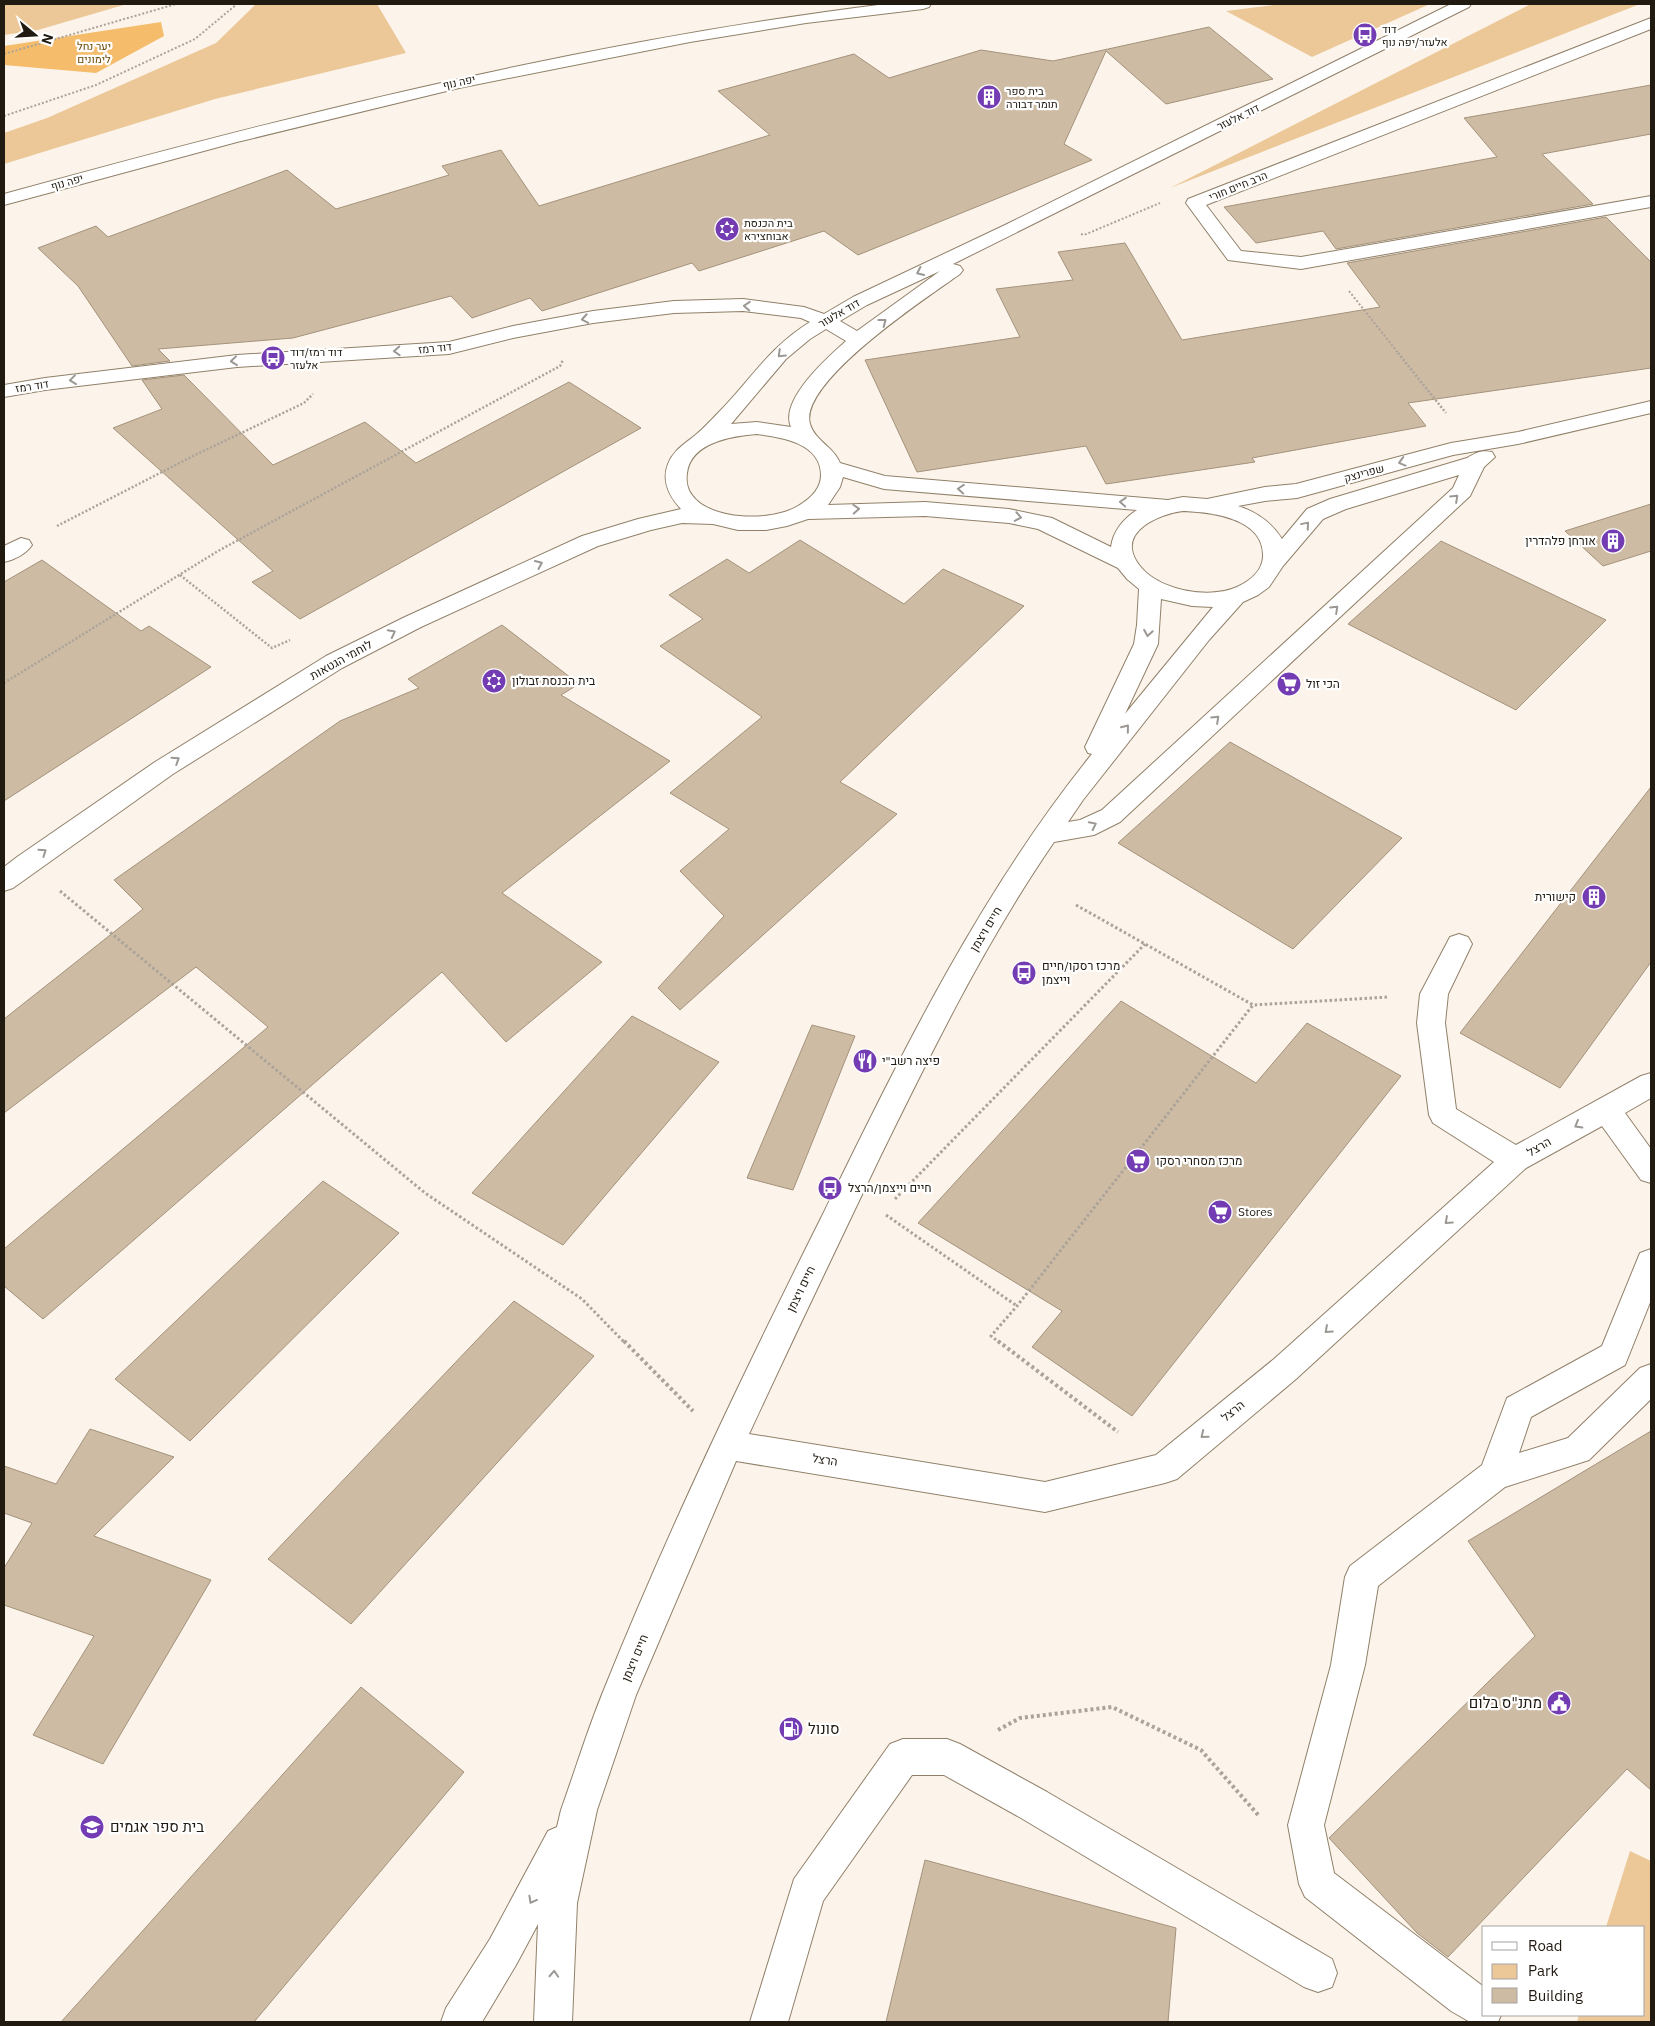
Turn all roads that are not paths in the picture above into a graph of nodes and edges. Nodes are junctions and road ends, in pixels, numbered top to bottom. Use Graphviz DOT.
graph roads {
  1 [pos="923,4"];
  2 [pos="1463,4"];
  3 [pos="1651,23"];
  4 [pos="4,200"];
  5 [pos="1651,202"];
  6 [pos="1012,229"];
  7 [pos="826,320"];
  8 [pos="858,340"];
  9 [pos="4,390"];
  10 [pos="1651,407"];
  11 [pos="807,439"];
  12 [pos="699,443"];
  13 [pos="1474,454"];
  14 [pos="832,467"];
  15 [pos="1172,505"];
  16 [pos="1210,505"];
  17 [pos="807,512"];
  18 [pos="714,517"];
  19 [pos="1274,562"];
  20 [pos="1126,563"];
  21 [pos="1150,584"];
  22 [pos="1235,596"];
  23 [pos="1074,794"];
  24 [pos="1046,834"];
  25 [pos="4,881"];
  26 [pos="1459,944"];
  27 [pos="1651,1084"];
  28 [pos="1606,1109"];
  29 [pos="1516,1160"];
  30 [pos="1651,1171"];
  31 [pos="1651,1262"];
  32 [pos="1651,1378"];
  33 [pos="727,1445"];
  34 [pos="1495,1475"];
  35 [pos="579,1810"];
  36 [pos="1318,1973"];
  37 [pos="1482,2008"];
  38 [pos="460,2022"];
  39 [pos="553,2022"];
  40 [pos="769,2022"];
  1 -- 4 [label="street, יפה נוף"];
  2 -- 6 [label="street, דוד אלעזר"];
  3 -- 5 [label="street, הרב חיים חורי"];
  6 -- 7 [label="street, דוד אלעזר, one-way"];
  8 -- 6 [label="street, דוד אלעזר, one-way"];
  7 -- 8 [label="street, דוד רמז"];
  7 -- 9 [label="street, דוד רמז, one-way"];
  7 -- 12 [label="street, דוד אלעזר, one-way"];
  8 -- 11 [label="street, דוד אלעזר"];
  10 -- 13 [label="street, שפרינצק"];
  11 -- 12 [label="street"];
  11 -- 14 [label="street"];
  12 -- 18 [label="street"];
  13 -- 16 [label="street, שפרינצק, one-way"];
  19 -- 13 [label="street, שפרינצק, one-way"];
  24 -- 13 [label="street, one-way"];
  15 -- 14 [label="street, one-way"];
  14 -- 17 [label="street"];
  15 -- 16 [label="street"];
  15 -- 20 [label="street"];
  16 -- 19 [label="street"];
  17 -- 18 [label="street"];
  17 -- 20 [label="street, one-way"];
  25 -- 18 [label="street, לוחמי הגטאות, one-way"];
  19 -- 22 [label="street"];
  20 -- 21 [label="street"];
  21 -- 22 [label="street"];
  21 -- 23 [label="street, חיים ויצמן, one-way"];
  23 -- 22 [label="street, חיים ויצמן, one-way"];
  23 -- 24 [label="street, חיים ויצמן"];
  24 -- 33 [label="street, חיים ויצמן"];
  26 -- 29 [label="street"];
  27 -- 28 [label="street, הרצל"];
  28 -- 29 [label="street, הרצל, one-way"];
  28 -- 30 [label="street"];
  29 -- 33 [label="street, הרצל, one-way"];
  31 -- 34 [label="street"];
  32 -- 34 [label="street"];
  33 -- 35 [label="street, חיים ויצמן"];
  34 -- 37 [label="street"];
  35 -- 38 [label="street, חיים ויצמן, one-way"];
  39 -- 35 [label="street, חיים ויצמן, one-way"];
  36 -- 40 [label="street"];
}
